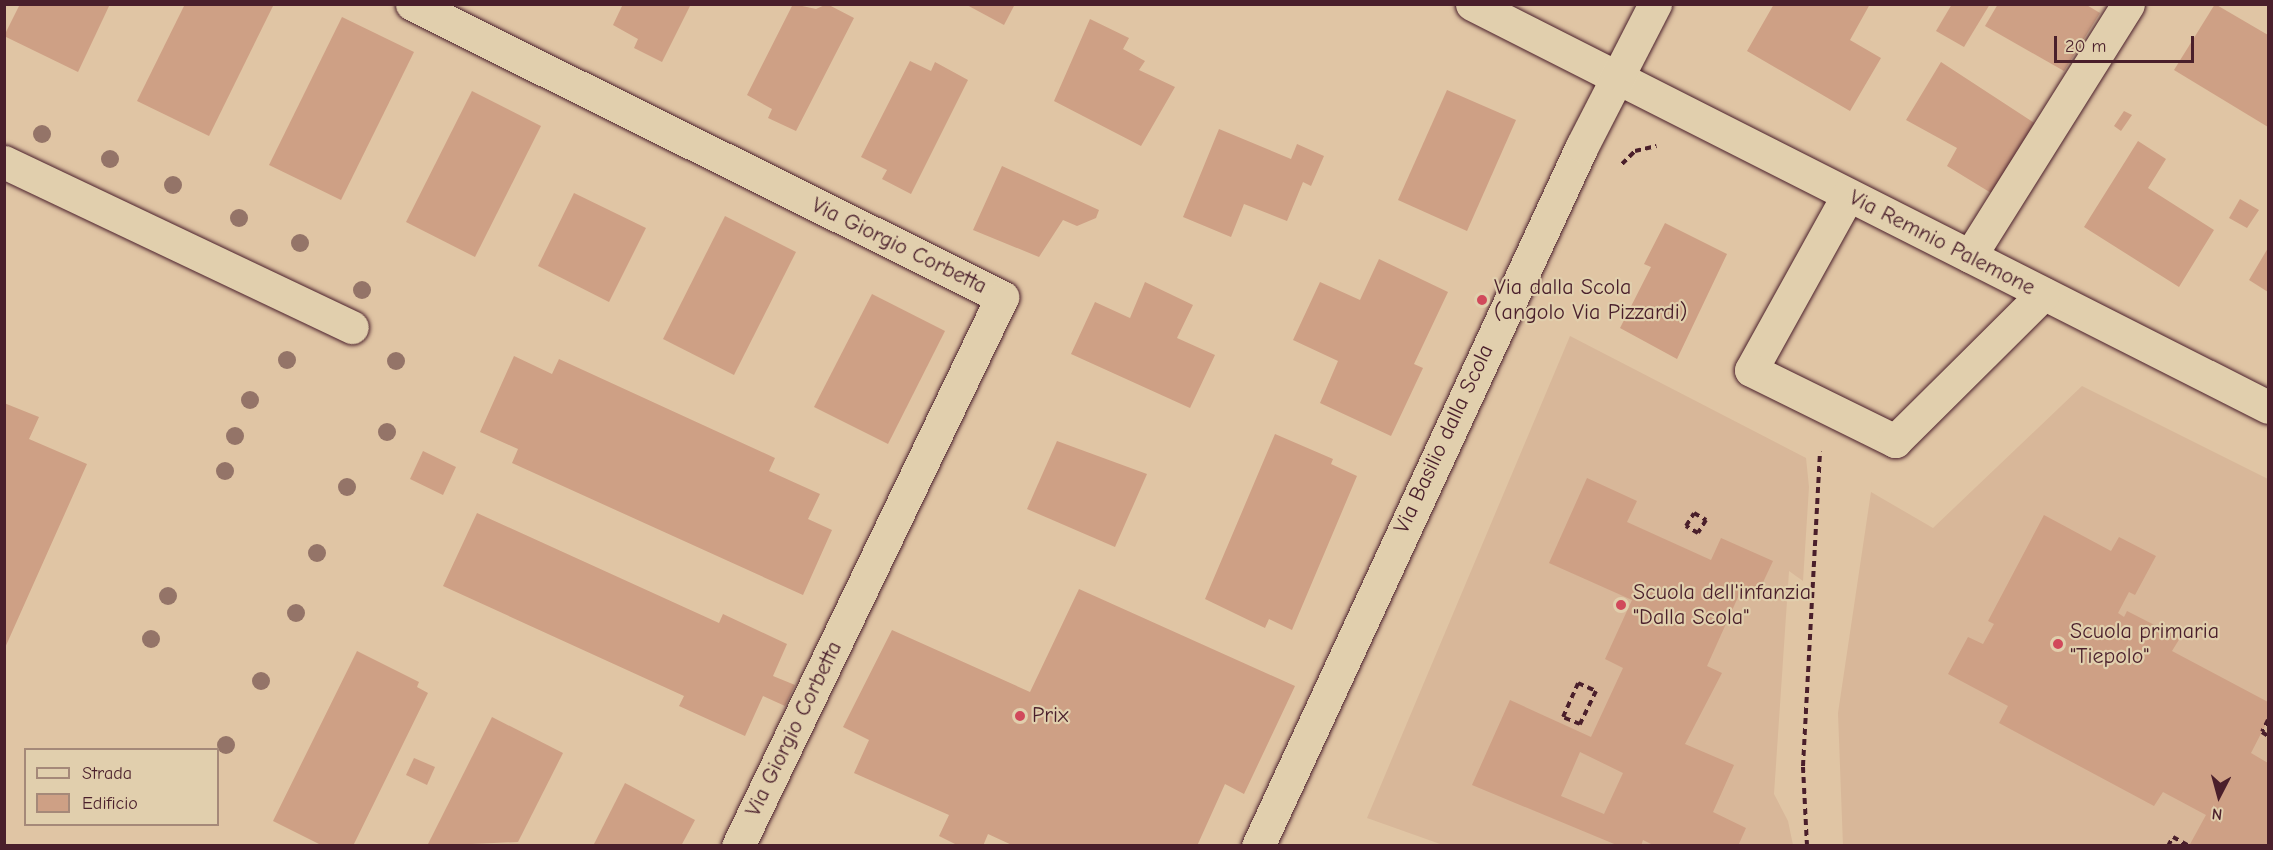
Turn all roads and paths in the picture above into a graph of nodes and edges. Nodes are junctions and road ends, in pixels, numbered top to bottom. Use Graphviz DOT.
graph roads {
  1 [pos="412,4"];
  2 [pos="1472,4"];
  3 [pos="1655,4"];
  4 [pos="2128,4"];
  5 [pos="1615,81"];
  6 [pos="4,162"];
  7 [pos="1848,195"];
  8 [pos="1970,256"];
  9 [pos="2043,294"];
  10 [pos="352,327"];
  11 [pos="1823,405"];
  12 [pos="2268,407"];
  13 [pos="1706,520"];
  14 [pos="2268,720"];
  15 [pos="1580,724"];
  16 [pos="2268,736"];
  17 [pos="738,846"];
  18 [pos="1258,846"];
  19 [pos="1808,846"];
  20 [pos="2168,846"];
  21 [pos="2189,846"];
  1 -- 17 [label="street, Via Giorgio Corbetta"];
  2 -- 5 [label="street, Via Remnio Palemone"];
  3 -- 5 [label="street, Via Basilio dalla Scola"];
  4 -- 8 [label="street"];
  5 -- 7 [label="street, Via Remnio Palemone"];
  5 -- 18 [label="street, Via Basilio dalla Scola"];
  6 -- 10 [label="street"];
  7 -- 8 [label="street, Via Remnio Palemone"];
  7 -- 11 [label="street"];
  8 -- 9 [label="street, Via Remnio Palemone"];
  9 -- 11 [label="street"];
  9 -- 12 [label="street, Via Remnio Palemone"];
  11 -- 19 [label="path"];
  13 -- 13 [label="path"];
  14 -- 16 [label="path"];
  15 -- 15 [label="path"];
  20 -- 21 [label="path"];
}
